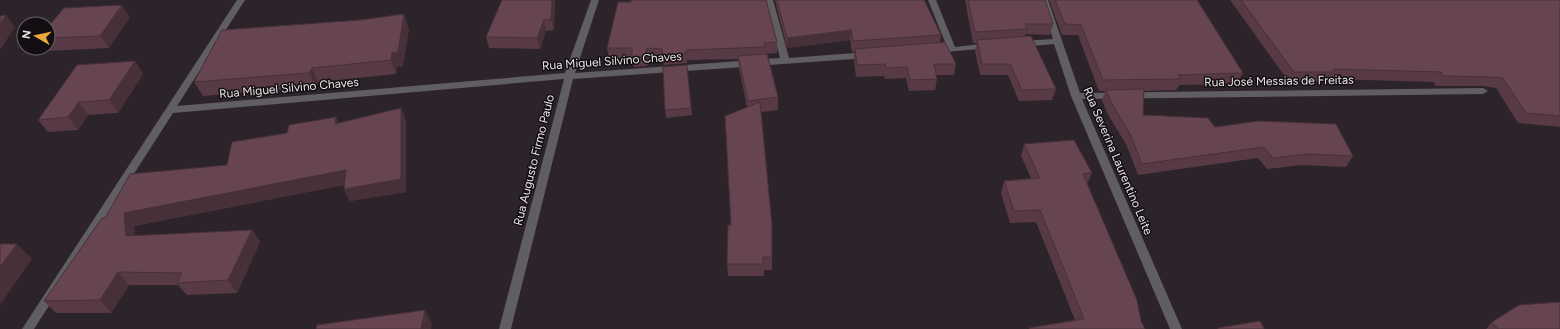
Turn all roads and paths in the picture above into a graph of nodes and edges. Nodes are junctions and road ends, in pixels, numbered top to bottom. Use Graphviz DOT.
graph roads {
  1 [pos="241,0"];
  2 [pos="595,0"];
  3 [pos="769,0"];
  4 [pos="932,0"];
  5 [pos="1044,0"];
  6 [pos="1057,41"];
  7 [pos="1012,44"];
  8 [pos="997,46"];
  9 [pos="952,49"];
  10 [pos="928,51"];
  11 [pos="881,54"];
  12 [pos="786,61"];
  13 [pos="569,76"];
  14 [pos="1483,91"];
  15 [pos="1076,96"];
  16 [pos="169,110"];
  17 [pos="28,329"];
  18 [pos="505,329"];
  19 [pos="1176,329"];
  1 -- 16 [label="street"];
  2 -- 13 [label="street, Rua Augusto Firmo Paulo"];
  3 -- 12 [label="street"];
  4 -- 9 [label="street"];
  5 -- 6 [label="street, Rua Severina Laurentino Leite"];
  6 -- 7 [label="street"];
  6 -- 15 [label="street, Rua Severina Laurentino Leite"];
  8 -- 9 [label="street"];
  9 -- 10 [label="street"];
  11 -- 12 [label="street, Rua Miguel Silvino Chaves"];
  12 -- 13 [label="street, Rua Miguel Silvino Chaves"];
  13 -- 16 [label="street, Rua Miguel Silvino Chaves"];
  13 -- 18 [label="street, Rua Augusto Firmo Paulo"];
  14 -- 15 [label="street, Rua José Messias de Freitas"];
  15 -- 19 [label="street, Rua Severina Laurentino Leite"];
  16 -- 17 [label="street"];
}
